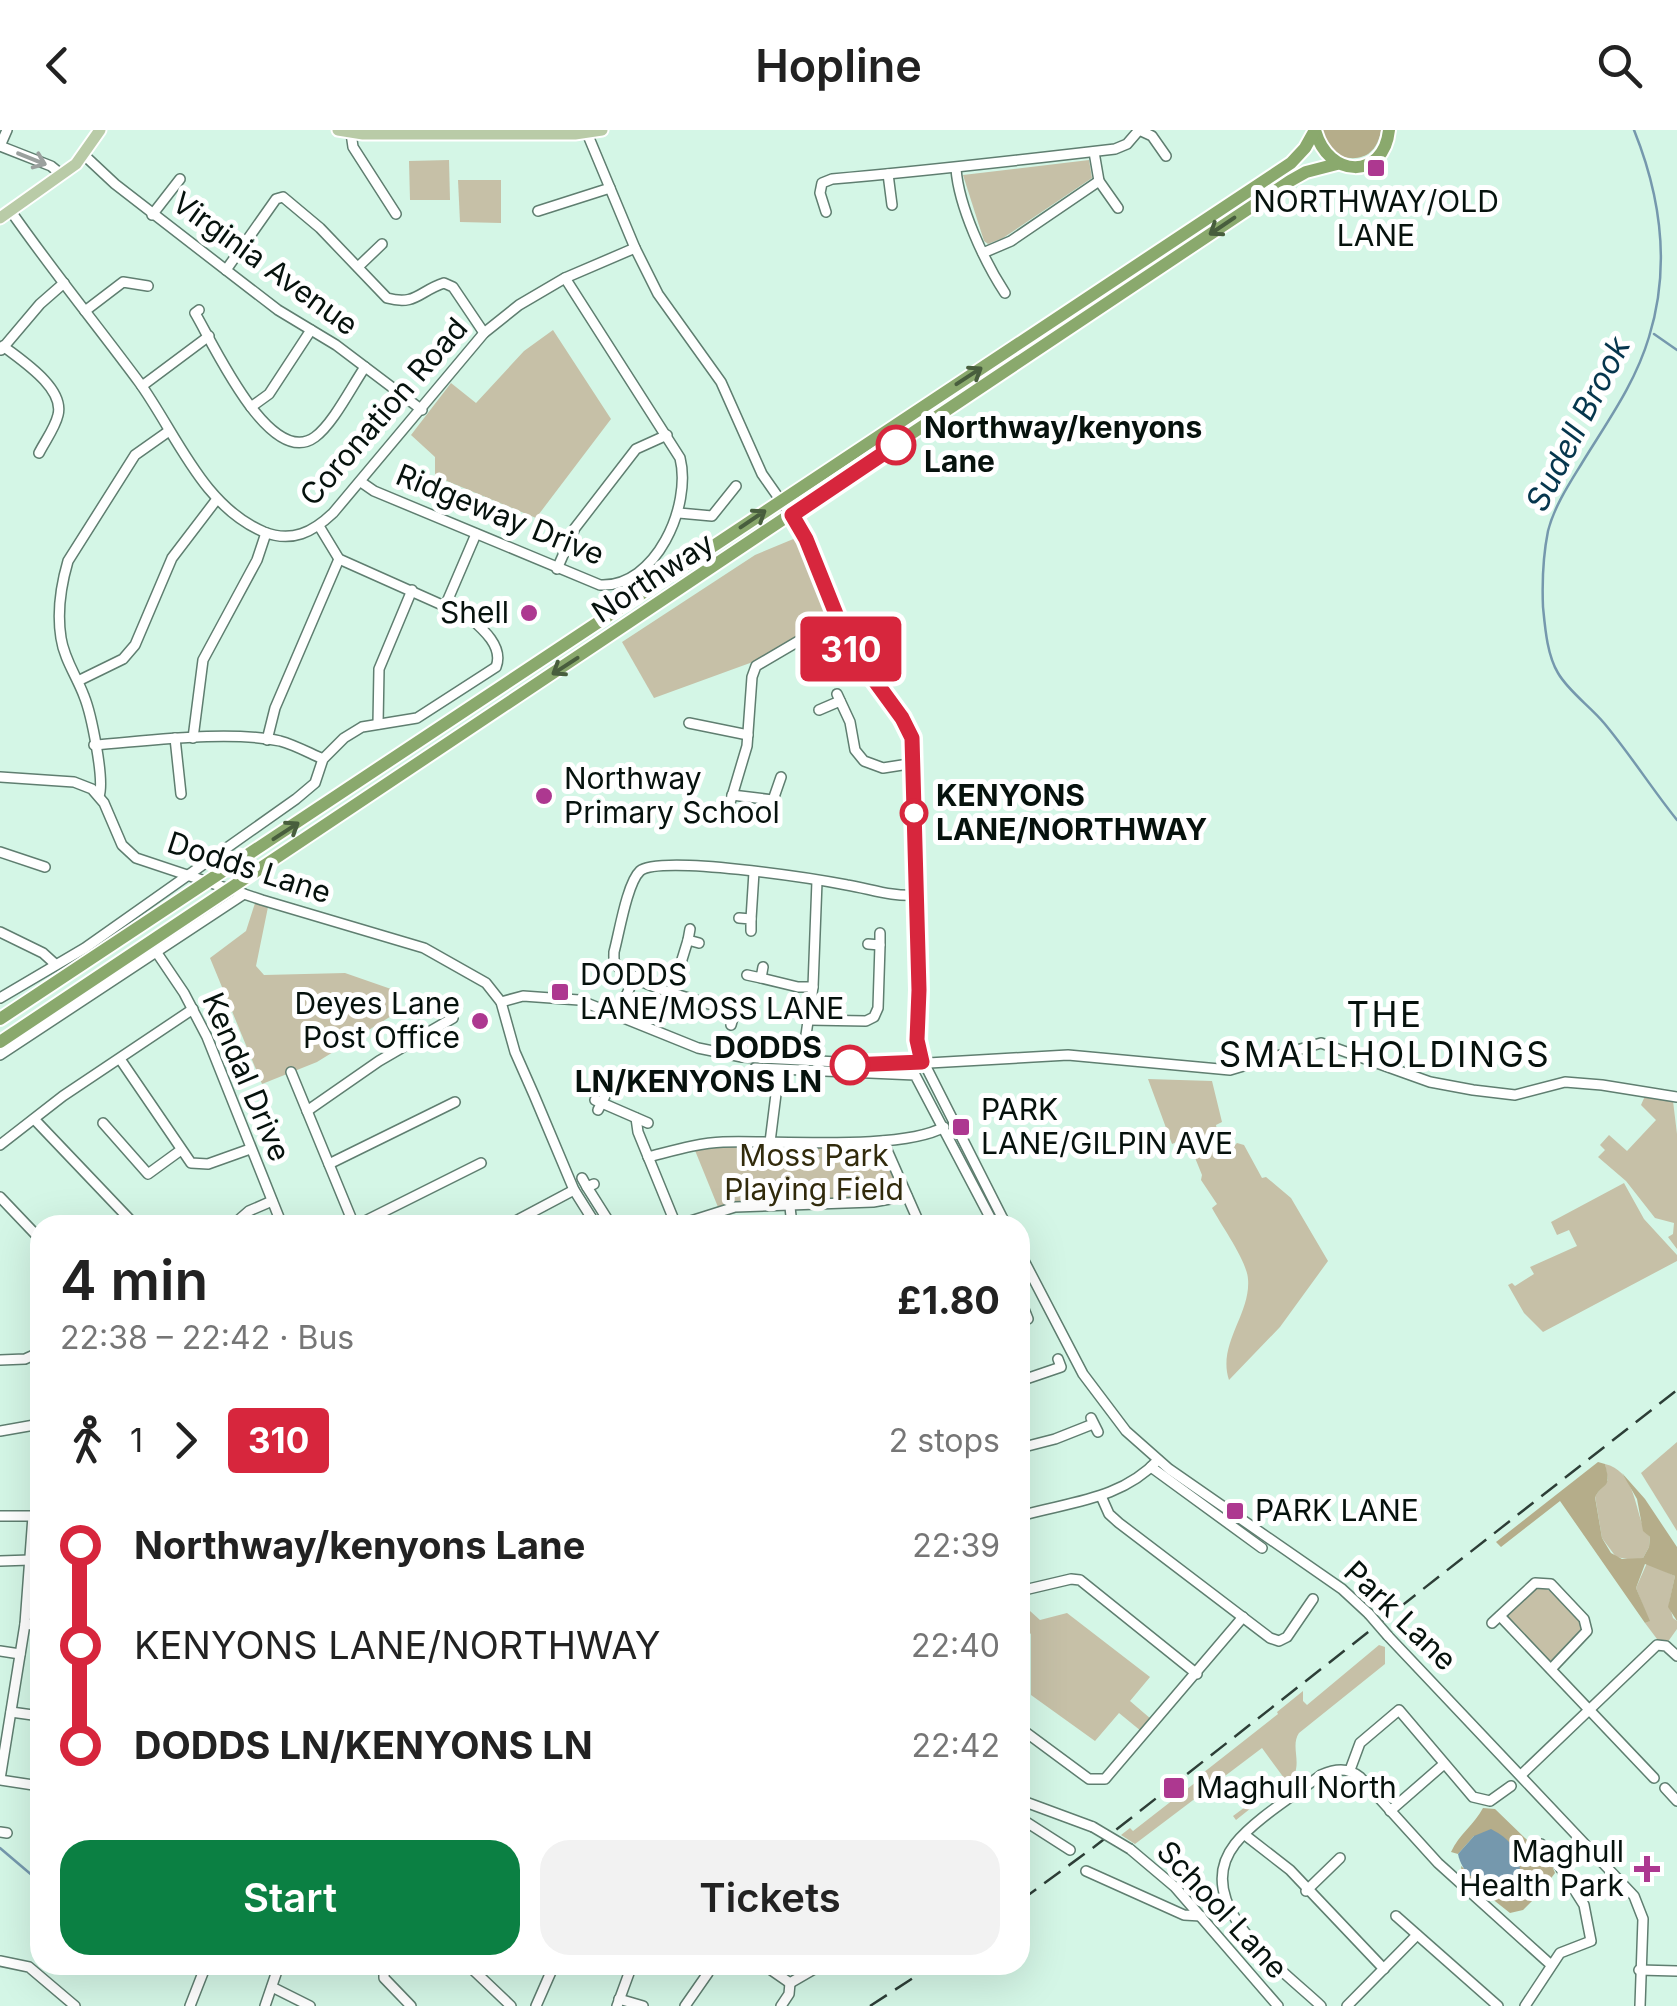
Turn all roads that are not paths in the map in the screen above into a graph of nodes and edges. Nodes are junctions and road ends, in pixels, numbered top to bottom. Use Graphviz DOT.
graph roads {
  1 [pos="7,130"];
  2 [pos="100,130"];
  3 [pos="602,130"];
  4 [pos="1139,130"];
  5 [pos="1314,130"];
  6 [pos="1389,130"];
  7 [pos="344,131"];
  8 [pos="578,132"];
  9 [pos="0,146"];
  10 [pos="1094,152"];
  11 [pos="84,154"];
  12 [pos="1166,156"];
  13 [pos="1337,164"];
  14 [pos="956,169"];
  15 [pos="62,174"];
  16 [pos="888,174"];
  17 [pos="180,179"];
  18 [pos="1099,181"];
  19 [pos="610,188"];
  20 [pos="892,205"];
  21 [pos="1118,208"];
  22 [pos="538,211"];
  23 [pos="826,212"];
  24 [pos="5,214"];
  25 [pos="396,214"];
  26 [pos="152,215"];
  27 [pos="382,244"];
  28 [pos="635,248"];
  29 [pos="983,252"];
  30 [pos="358,267"];
  31 [pos="226,270"];
  32 [pos="117,271"];
  33 [pos="565,278"];
  34 [pos="123,282"];
  35 [pos="64,283"];
  36 [pos="148,286"];
  37 [pos="1005,292"];
  38 [pos="199,310"];
  39 [pos="85,311"];
  40 [pos="311,330"];
  41 [pos="484,333"];
  42 [pos="209,336"];
  43 [pos="1,348"];
  44 [pos="365,367"];
  45 [pos="142,386"];
  46 [pos="251,407"];
  47 [pos="422,410"];
  48 [pos="170,430"];
  49 [pos="667,436"];
  50 [pos="31,440"];
  51 [pos="362,482"];
  52 [pos="736,486"];
  53 [pos="217,499"];
  54 [pos="782,500"];
  55 [pos="679,513"];
  56 [pos="792,515"];
  57 [pos="319,526"];
  58 [pos="266,533"];
  59 [pos="476,534"];
  60 [pos="339,558"];
  61 [pos="557,569"];
  62 [pos="412,590"];
  63 [pos="446,604"];
  64 [pos="836,619"];
  65 [pos="78,681"];
  66 [pos="699,712"];
  67 [pos="816,712"];
  68 [pos="378,724"];
  69 [pos="748,735"];
  70 [pos="175,738"];
  71 [pos="193,738"];
  72 [pos="267,740"];
  73 [pos="94,745"];
  74 [pos="323,759"];
  75 [pos="915,763"];
  76 [pos="0,777"];
  77 [pos="784,782"];
  78 [pos="180,794"];
  79 [pos="99,796"];
  80 [pos="0,852"];
  81 [pos="46,867"];
  82 [pos="754,872"];
  83 [pos="190,876"];
  84 [pos="210,881"];
  85 [pos="816,881"];
  86 [pos="230,888"];
  87 [pos="244,894"];
  88 [pos="916,895"];
  89 [pos="740,918"];
  90 [pos="751,919"];
  91 [pos="140,927"];
  92 [pos="751,931"];
  93 [pos="0,932"];
  94 [pos="876,941"];
  95 [pos="699,943"];
  96 [pos="157,953"];
  97 [pos="54,963"];
  98 [pos="747,975"];
  99 [pos="634,976"];
  100 [pos="813,987"];
  101 [pos="672,992"];
  102 [pos="0,998"];
  103 [pos="502,1002"];
  104 [pos="193,1009"];
  105 [pos="618,1014"];
  106 [pos="446,1018"];
  107 [pos="0,1020"];
  108 [pos="809,1020"];
  109 [pos="731,1025"];
  110 [pos="806,1035"];
  111 [pos="0,1042"];
  112 [pos="0,1055"];
  113 [pos="120,1059"];
  114 [pos="922,1062"];
  115 [pos="755,1068"];
  116 [pos="849,1069"];
  117 [pos="779,1070"];
  118 [pos="292,1072"];
  119 [pos="1677,1097"];
  120 [pos="455,1102"];
  121 [pos="600,1102"];
  122 [pos="307,1110"];
  123 [pos="636,1118"];
  124 [pos="34,1119"];
  125 [pos="103,1123"];
  126 [pos="648,1124"];
  127 [pos="944,1127"];
  128 [pos="883,1141"];
  129 [pos="770,1142"];
  130 [pos="0,1144"];
  131 [pos="250,1148"];
  132 [pos="180,1150"];
  133 [pos="648,1157"];
  134 [pos="329,1164"];
  135 [pos="481,1164"];
  136 [pos="588,1183"];
  137 [pos="574,1190"];
  138 [pos="907,1196"];
  139 [pos="0,1197"];
  140 [pos="272,1201"];
  141 [pos="790,1207"];
  142 [pos="125,1215"];
  143 [pos="245,1215"];
  144 [pos="278,1215"];
  145 [pos="351,1215"];
  146 [pos="376,1215"];
  147 [pos="527,1215"];
  148 [pos="590,1215"];
  149 [pos="606,1215"];
  150 [pos="673,1215"];
  151 [pos="709,1215"];
  152 [pos="791,1215"];
  153 [pos="916,1215"];
  154 [pos="989,1215"];
  155 [pos="1001,1215"];
  156 [pos="30,1228"];
  157 [pos="1030,1272"];
  158 [pos="30,1357"];
  159 [pos="0,1360"];
  160 [pos="1061,1367"];
  161 [pos="1030,1378"];
  162 [pos="1094,1424"];
  163 [pos="30,1426"];
  164 [pos="0,1431"];
  165 [pos="1030,1446"];
  166 [pos="1154,1463"];
  167 [pos="1102,1496"];
  168 [pos="1030,1514"];
  169 [pos="0,1516"];
  170 [pos="30,1516"];
  171 [pos="1262,1548"];
  172 [pos="30,1558"];
  173 [pos="0,1561"];
  174 [pos="30,1587"];
  175 [pos="1030,1588"];
  176 [pos="1314,1599"];
  177 [pos="1244,1617"];
  178 [pos="25,1624"];
  179 [pos="30,1625"];
  180 [pos="0,1651"];
  181 [pos="20,1654"];
  182 [pos="1677,1656"];
  183 [pos="1552,1670"];
  184 [pos="1197,1674"];
  185 [pos="1590,1709"];
  186 [pos="11,1712"];
  187 [pos="30,1715"];
  188 [pos="1030,1735"];
  189 [pos="3,1746"];
  190 [pos="1444,1764"];
  191 [pos="1350,1770"];
  192 [pos="1522,1775"];
  193 [pos="1654,1778"];
  194 [pos="0,1780"];
  195 [pos="30,1784"];
  196 [pos="1511,1786"];
  197 [pos="1664,1788"];
  198 [pos="1677,1801"];
  199 [pos="1030,1804"];
  200 [pos="1390,1811"];
  201 [pos="1030,1824"];
  202 [pos="1244,1835"];
  203 [pos="1547,1845"];
  204 [pos="1070,1850"];
  205 [pos="1340,1858"];
  206 [pos="1086,1871"];
  207 [pos="1175,1887"];
  208 [pos="1306,1891"];
  209 [pos="1166,1905"];
  210 [pos="1201,1916"];
  211 [pos="1396,1916"];
  212 [pos="1417,1935"];
  213 [pos="0,1961"];
  214 [pos="1550,1964"];
  215 [pos="30,1968"];
  216 [pos="1384,1969"];
  217 [pos="1639,1970"];
  218 [pos="1677,1971"];
  219 [pos="39,1975"];
  220 [pos="202,1975"];
  221 [pos="276,1975"];
  222 [pos="384,1975"];
  223 [pos="478,1975"];
  224 [pos="550,1975"];
  225 [pos="628,1975"];
  226 [pos="778,1975"];
  227 [pos="804,1975"];
  228 [pos="702,1977"];
  229 [pos="790,1983"];
  230 [pos="272,1987"];
  231 [pos="618,2002"];
  232 [pos="506,2005"];
  233 [pos="76,2006"];
  234 [pos="190,2006"];
  235 [pos="265,2006"];
  236 [pos="310,2006"];
  237 [pos="411,2006"];
  238 [pos="536,2006"];
  239 [pos="643,2006"];
  240 [pos="685,2006"];
  241 [pos="781,2006"];
  242 [pos="1278,2006"];
  243 [pos="1321,2006"];
  244 [pos="1347,2006"];
  245 [pos="1498,2006"];
  246 [pos="1525,2006"];
  247 [pos="1640,2006"];
  1 -- 9 [label="street"];
  2 -- 11 [label="main road"];
  3 -- 8 [label="main road"];
  4 -- 10 [label="street"];
  4 -- 12 [label="street"];
  5 -- 13 [label="highway"];
  54 -- 5 [label="highway, Northway, one-way"];
  6 -- 13 [label="highway, Northway"];
  7 -- 8 [label="main road"];
  7 -- 25 [label="street"];
  8 -- 19 [label="street"];
  9 -- 15 [label="street, one-way"];
  10 -- 14 [label="street"];
  10 -- 18 [label="street"];
  11 -- 15 [label="main road"];
  11 -- 26 [label="street, Virginia Avenue"];
  13 -- 56 [label="highway, Northway, one-way"];
  14 -- 16 [label="street"];
  14 -- 29 [label="street"];
  15 -- 24 [label="main road"];
  16 -- 20 [label="street"];
  16 -- 23 [label="street"];
  17 -- 26 [label="street"];
  18 -- 21 [label="street"];
  18 -- 29 [label="street"];
  19 -- 22 [label="street"];
  19 -- 28 [label="street"];
  24 -- 35 [label="street"];
  26 -- 31 [label="street, Virginia Avenue"];
  27 -- 30 [label="street"];
  28 -- 33 [label="street, Coronation Road"];
  28 -- 54 [label="street"];
  29 -- 37 [label="street"];
  30 -- 31 [label="street"];
  30 -- 41 [label="street"];
  31 -- 40 [label="street, Virginia Avenue"];
  32 -- 34 [label="street"];
  33 -- 41 [label="street, Coronation Road"];
  33 -- 49 [label="street, Ridgeway Drive"];
  34 -- 36 [label="street"];
  34 -- 39 [label="street"];
  35 -- 39 [label="street"];
  35 -- 43 [label="street"];
  38 -- 42 [label="street"];
  39 -- 45 [label="street"];
  40 -- 44 [label="street, Virginia Avenue"];
  40 -- 46 [label="street"];
  41 -- 47 [label="street, Coronation Road"];
  42 -- 45 [label="street"];
  42 -- 46 [label="street"];
  43 -- 50 [label="street"];
  44 -- 46 [label="street"];
  44 -- 47 [label="street, Virginia Avenue"];
  45 -- 48 [label="street"];
  47 -- 51 [label="street, Coronation Road"];
  48 -- 53 [label="street"];
  48 -- 65 [label="street, Dodds Lane"];
  49 -- 55 [label="street, Ridgeway Drive"];
  49 -- 61 [label="street"];
  51 -- 57 [label="street, Coronation Road"];
  51 -- 59 [label="street, Ridgeway Drive"];
  52 -- 55 [label="street"];
  53 -- 58 [label="street"];
  53 -- 65 [label="street"];
  54 -- 56 [label="street"];
  84 -- 54 [label="highway, Northway, one-way"];
  55 -- 61 [label="street, Ridgeway Drive"];
  56 -- 64 [label="street"];
  56 -- 86 [label="highway, Northway, one-way"];
  57 -- 58 [label="street, Coronation Road"];
  57 -- 60 [label="street"];
  58 -- 71 [label="street"];
  59 -- 61 [label="street, Ridgeway Drive"];
  59 -- 63 [label="street"];
  60 -- 62 [label="street"];
  60 -- 72 [label="street"];
  62 -- 63 [label="street"];
  62 -- 68 [label="street"];
  63 -- 68 [label="street"];
  64 -- 69 [label="street"];
  64 -- 75 [label="street"];
  65 -- 73 [label="street, Dodds Lane"];
  66 -- 69 [label="street"];
  67 -- 75 [label="street"];
  68 -- 74 [label="street"];
  69 -- 77 [label="street"];
  70 -- 71 [label="street"];
  70 -- 73 [label="street"];
  70 -- 78 [label="street"];
  71 -- 72 [label="street"];
  72 -- 74 [label="street"];
  73 -- 79 [label="street, Dodds Lane"];
  74 -- 83 [label="street"];
  75 -- 88 [label="street"];
  76 -- 79 [label="street"];
  79 -- 83 [label="street, Dodds Lane"];
  80 -- 81 [label="street"];
  82 -- 85 [label="street"];
  82 -- 90 [label="street"];
  82 -- 99 [label="street"];
  83 -- 84 [label="street, Dodds Lane"];
  83 -- 97 [label="street"];
  84 -- 86 [label="street, Dodds Lane"];
  84 -- 91 [label="highway, Northway"];
  85 -- 88 [label="street"];
  85 -- 100 [label="street"];
  86 -- 87 [label="street, Dodds Lane"];
  86 -- 91 [label="highway"];
  86 -- 111 [label="highway, Northway"];
  87 -- 96 [label="street"];
  87 -- 103 [label="street, Dodds Lane"];
  88 -- 114 [label="street"];
  89 -- 90 [label="street"];
  90 -- 92 [label="street"];
  91 -- 107 [label="highway, Northway"];
  93 -- 97 [label="street"];
  94 -- 108 [label="street"];
  95 -- 101 [label="street"];
  96 -- 104 [label="street, Kendal Drive"];
  96 -- 112 [label="street"];
  97 -- 102 [label="street"];
  98 -- 100 [label="street"];
  99 -- 101 [label="street"];
  99 -- 105 [label="street"];
  100 -- 108 [label="street"];
  101 -- 109 [label="street"];
  103 -- 105 [label="street"];
  103 -- 137 [label="street"];
  104 -- 113 [label="street"];
  104 -- 131 [label="street, Kendal Drive"];
  105 -- 116 [label="street"];
  106 -- 122 [label="street"];
  108 -- 110 [label="street"];
  113 -- 124 [label="street"];
  113 -- 132 [label="street"];
  114 -- 116 [label="street"];
  114 -- 119 [label="street"];
  114 -- 155 [label="street"];
  115 -- 117 [label="street"];
  116 -- 117 [label="street"];
  116 -- 127 [label="street"];
  117 -- 129 [label="street"];
  118 -- 122 [label="street"];
  120 -- 134 [label="street"];
  121 -- 123 [label="street"];
  122 -- 134 [label="street"];
  123 -- 126 [label="street"];
  123 -- 133 [label="street"];
  124 -- 130 [label="street"];
  124 -- 142 [label="street"];
  125 -- 132 [label="street"];
  127 -- 128 [label="street"];
  127 -- 154 [label="street"];
  128 -- 129 [label="street"];
  128 -- 138 [label="street"];
  129 -- 133 [label="street"];
  131 -- 132 [label="street"];
  131 -- 140 [label="street, Kendal Drive"];
  133 -- 150 [label="street"];
  134 -- 145 [label="street"];
  135 -- 146 [label="street"];
  136 -- 149 [label="street"];
  137 -- 147 [label="street"];
  137 -- 148 [label="street"];
  138 -- 141 [label="street"];
  138 -- 153 [label="street"];
  139 -- 156 [label="street"];
  140 -- 143 [label="street"];
  140 -- 144 [label="street, Kendal Drive"];
  141 -- 151 [label="street"];
  141 -- 152 [label="street"];
  157 -- 166 [label="street, Park Lane"];
  158 -- 159 [label="street"];
  160 -- 161 [label="street"];
  162 -- 165 [label="street"];
  163 -- 164 [label="street"];
  166 -- 167 [label="street"];
  166 -- 171 [label="street, Park Lane"];
  166 -- 192 [label="street, Park Lane, bridge"];
  167 -- 168 [label="street"];
  167 -- 177 [label="street"];
  169 -- 170 [label="street"];
  172 -- 173 [label="street"];
  174 -- 178 [label="street"];
  175 -- 184 [label="street"];
  176 -- 177 [label="street"];
  177 -- 184 [label="street"];
  178 -- 179 [label="street"];
  178 -- 181 [label="street"];
  180 -- 181 [label="street"];
  181 -- 186 [label="street"];
  182 -- 185 [label="street"];
  183 -- 183 [label="street"];
  183 -- 185 [label="street"];
  184 -- 188 [label="street"];
  185 -- 192 [label="street"];
  185 -- 193 [label="street"];
  186 -- 187 [label="street"];
  186 -- 189 [label="street"];
  189 -- 194 [label="street"];
  190 -- 191 [label="street"];
  190 -- 196 [label="street"];
  190 -- 200 [label="street"];
  191 -- 200 [label="street"];
  191 -- 202 [label="street"];
  192 -- 217 [label="street, Park Lane"];
  194 -- 195 [label="street"];
  197 -- 198 [label="street"];
  199 -- 207 [label="street, School Lane, bridge"];
  200 -- 214 [label="street"];
  201 -- 204 [label="street"];
  202 -- 208 [label="street"];
  202 -- 243 [label="street"];
  203 -- 214 [label="street"];
  205 -- 208 [label="street"];
  206 -- 209 [label="street"];
  207 -- 209 [label="street"];
  207 -- 210 [label="street, School Lane"];
  208 -- 216 [label="street"];
  209 -- 210 [label="street"];
  210 -- 242 [label="street, School Lane"];
  211 -- 212 [label="street"];
  212 -- 216 [label="street"];
  212 -- 245 [label="street"];
  213 -- 215 [label="street"];
  214 -- 246 [label="street"];
  216 -- 244 [label="street"];
  217 -- 218 [label="street"];
  217 -- 247 [label="street, Park Lane"];
  219 -- 233 [label="street"];
  220 -- 234 [label="street"];
  221 -- 230 [label="street"];
  222 -- 237 [label="street"];
  223 -- 232 [label="street"];
  224 -- 238 [label="street"];
  225 -- 231 [label="street"];
  226 -- 229 [label="street"];
  227 -- 229 [label="street"];
  228 -- 240 [label="street"];
  229 -- 241 [label="street"];
  230 -- 235 [label="street"];
  230 -- 236 [label="street"];
  231 -- 239 [label="street"];
}
